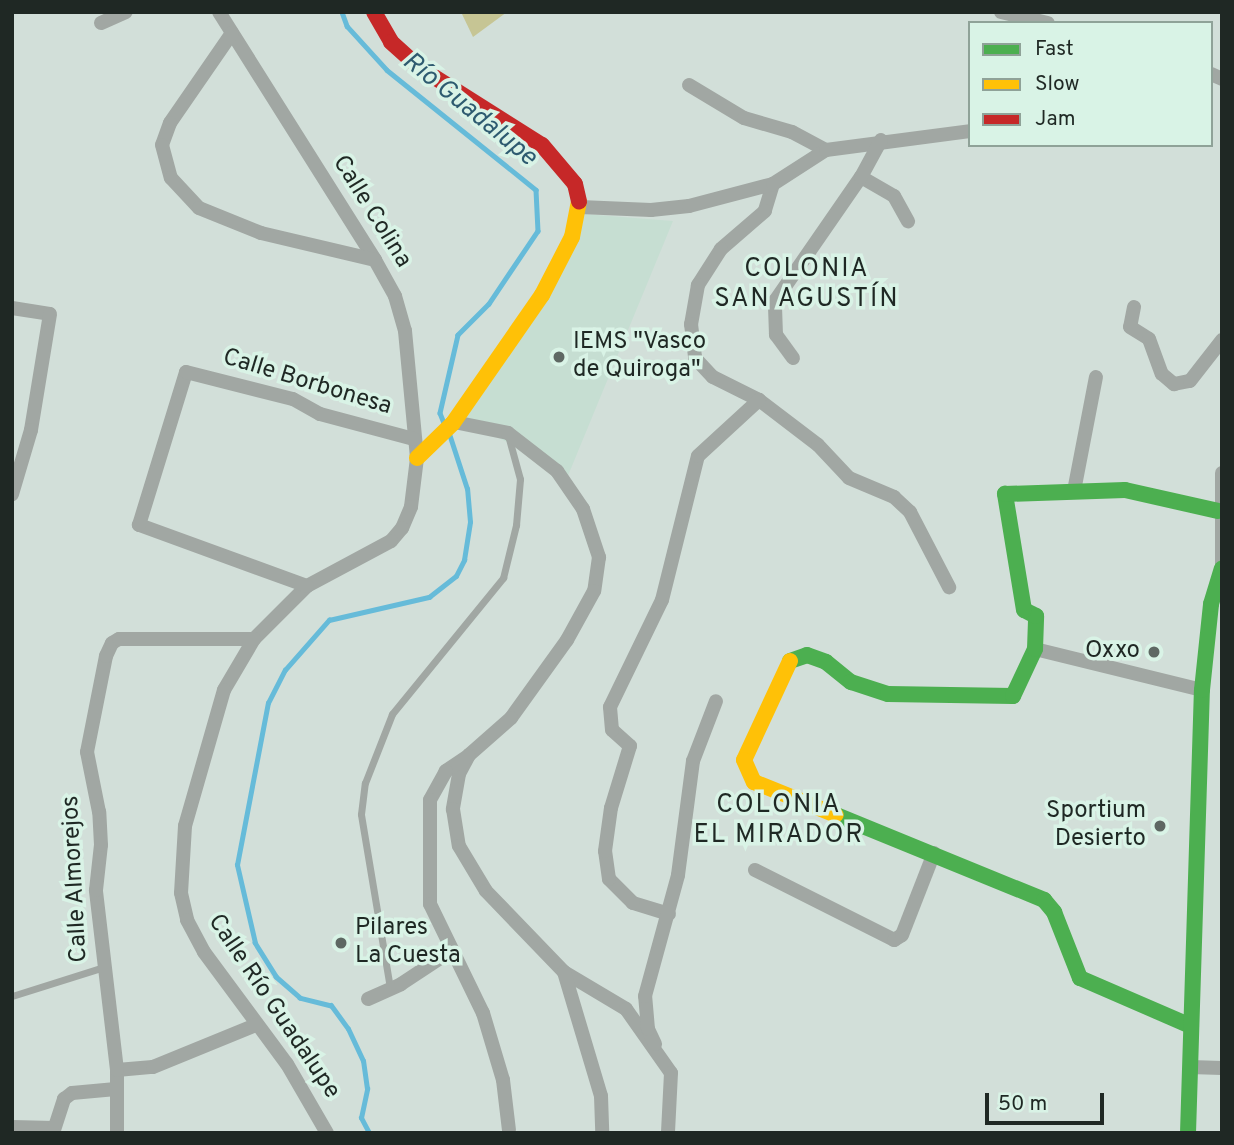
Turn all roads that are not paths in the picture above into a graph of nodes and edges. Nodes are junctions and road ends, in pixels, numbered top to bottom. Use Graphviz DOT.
graph roads {
  1 [pos="126,12"];
  2 [pos="219,12"];
  3 [pos="374,12"];
  4 [pos="1001,12"];
  5 [pos="1039,21"];
  6 [pos="101,23"];
  7 [pos="232,33"];
  8 [pos="689,85"];
  9 [pos="968,131"];
  10 [pos="881,140"];
  11 [pos="826,150"];
  12 [pos="861,177"];
  13 [pos="773,184"];
  14 [pos="580,206"];
  15 [pos="908,221"];
  16 [pos="375,260"];
  17 [pos="1134,307"];
  18 [pos="12,308"];
  19 [pos="1222,340"];
  20 [pos="793,358"];
  21 [pos="1096,377"];
  22 [pos="759,400"];
  23 [pos="453,422"];
  24 [pos="508,433"];
  25 [pos="414,439"];
  26 [pos="417,458"];
  27 [pos="1222,473"];
  28 [pos="1074,492"];
  29 [pos="12,494"];
  30 [pos="1218,511"];
  31 [pos="1222,570"];
  32 [pos="307,586"];
  33 [pos="949,587"];
  34 [pos="254,639"];
  35 [pos="1035,649"];
  36 [pos="1202,690"];
  37 [pos="716,701"];
  38 [pos="469,755"];
  39 [pos="934,853"];
  40 [pos="755,870"];
  41 [pos="670,914"];
  42 [pos="450,951"];
  43 [pos="104,967"];
  44 [pos="564,972"];
  45 [pos="390,989"];
  46 [pos="12,996"];
  47 [pos="368,999"];
  48 [pos="256,1025"];
  49 [pos="1191,1026"];
  50 [pos="1190,1067"];
  51 [pos="1222,1068"];
  52 [pos="117,1070"];
  53 [pos="671,1078"];
  54 [pos="117,1089"];
  55 [pos="12,1127"];
  56 [pos="53,1130"];
  57 [pos="509,1130"];
  58 [pos="117,1133"];
  59 [pos="327,1133"];
  60 [pos="602,1133"];
  61 [pos="668,1133"];
  62 [pos="1188,1133"];
  1 -- 6 [label="street"];
  2 -- 7 [label="street, Calle Colina"];
  3 -- 14 [label="street"];
  4 -- 5 [label="street"];
  7 -- 16 [label="street, Calle Colina"];
  7 -- 16 [label="street"];
  8 -- 11 [label="street"];
  9 -- 10 [label="street"];
  10 -- 11 [label="street"];
  10 -- 12 [label="street"];
  11 -- 13 [label="street"];
  12 -- 15 [label="street"];
  12 -- 20 [label="street"];
  13 -- 14 [label="street"];
  13 -- 22 [label="street"];
  14 -- 23 [label="street"];
  16 -- 25 [label="street, Calle Colina"];
  17 -- 19 [label="street"];
  18 -- 29 [label="street"];
  21 -- 28 [label="street"];
  22 -- 33 [label="street"];
  22 -- 41 [label="street"];
  23 -- 24 [label="street"];
  23 -- 26 [label="street"];
  24 -- 38 [label="street"];
  24 -- 45 [label="lane"];
  25 -- 26 [label="street, Calle Colina"];
  25 -- 32 [label="street, Calle Borbonesa"];
  26 -- 32 [label="street, Calle Río Guadalupe"];
  27 -- 30 [label="street"];
  28 -- 30 [label="street"];
  28 -- 35 [label="street"];
  30 -- 31 [label="street"];
  31 -- 36 [label="street"];
  32 -- 34 [label="street, Calle Río Guadalupe"];
  34 -- 43 [label="street, Calle Almorejos"];
  34 -- 48 [label="street, Calle Río Guadalupe"];
  35 -- 36 [label="street"];
  35 -- 39 [label="street"];
  36 -- 49 [label="street"];
  37 -- 41 [label="street"];
  38 -- 42 [label="street"];
  38 -- 44 [label="street"];
  39 -- 40 [label="street"];
  39 -- 49 [label="street"];
  41 -- 53 [label="street"];
  42 -- 45 [label="street"];
  42 -- 57 [label="street"];
  43 -- 46 [label="lane"];
  43 -- 52 [label="street, Calle Almorejos"];
  44 -- 53 [label="street"];
  44 -- 60 [label="street"];
  45 -- 47 [label="street"];
  48 -- 52 [label="street"];
  48 -- 59 [label="street, Calle Río Guadalupe"];
  49 -- 50 [label="street"];
  50 -- 51 [label="street"];
  50 -- 62 [label="street"];
  52 -- 54 [label="street, Calle Almorejos"];
  53 -- 61 [label="street"];
  54 -- 56 [label="street"];
  54 -- 58 [label="street, Calle Almorejos"];
  55 -- 56 [label="street"];
}
